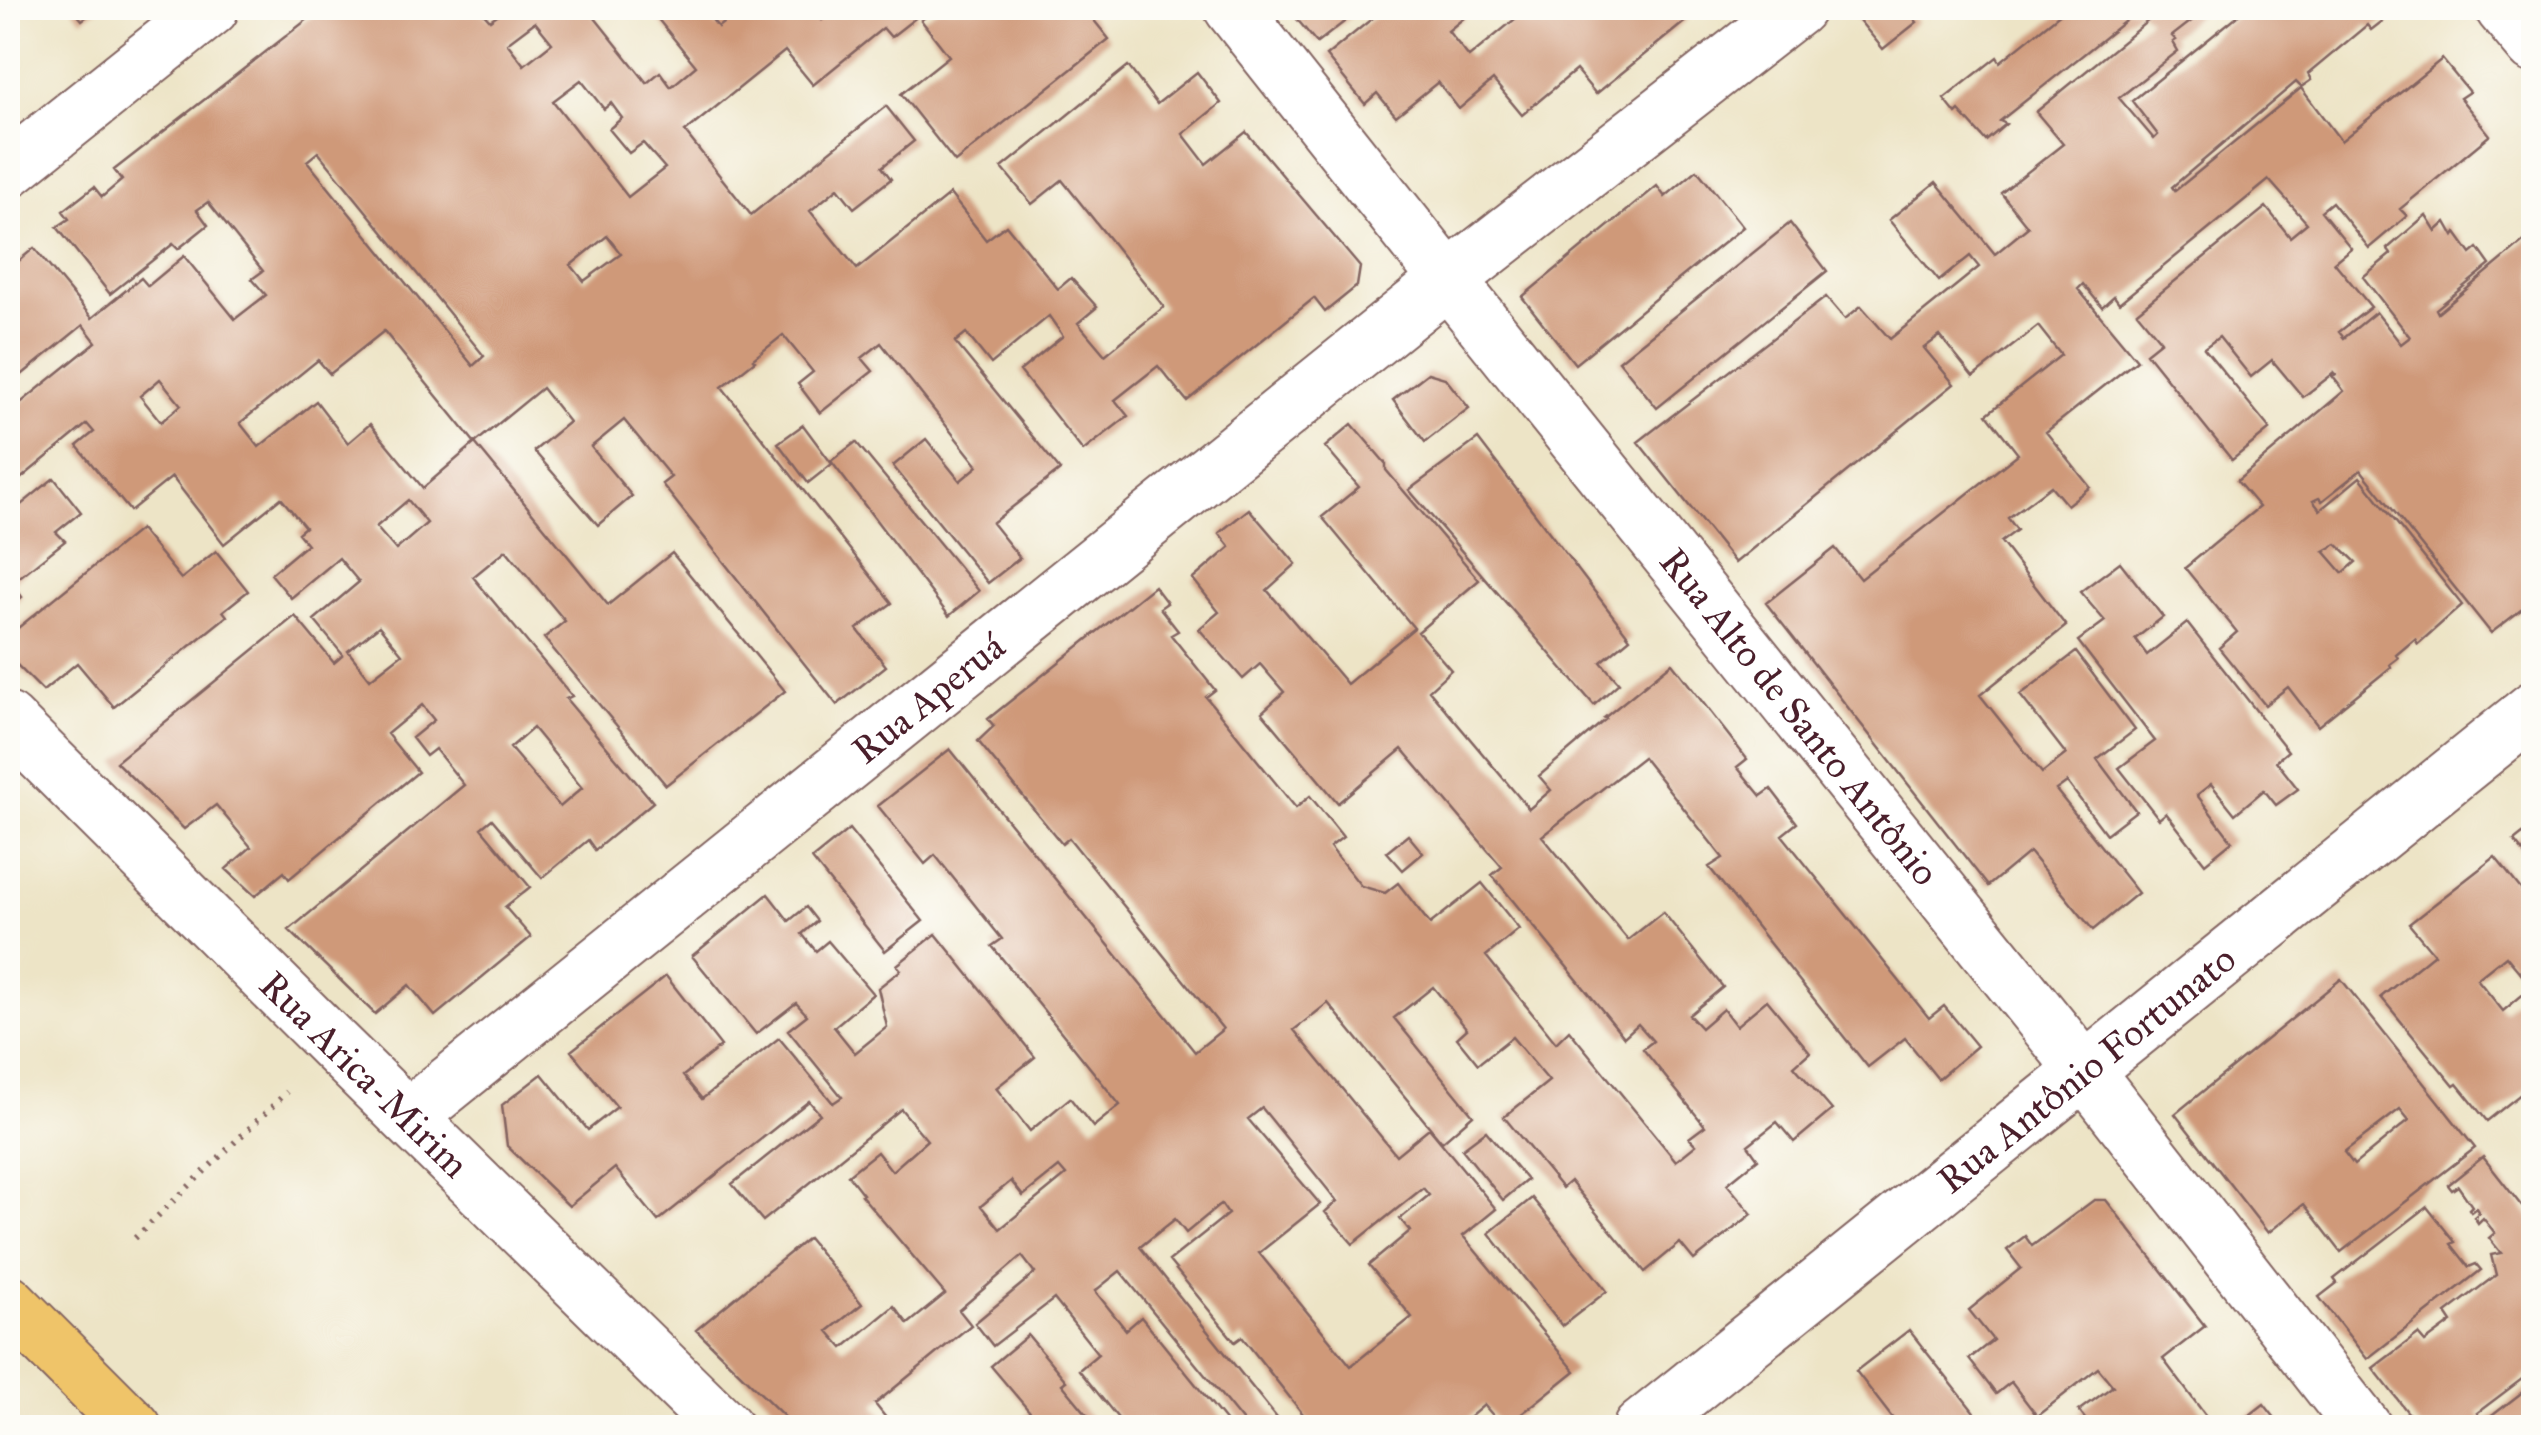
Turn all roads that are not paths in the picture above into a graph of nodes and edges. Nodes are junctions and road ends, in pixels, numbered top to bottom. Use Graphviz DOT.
graph roads {
  1 [pos="210,8"];
  2 [pos="1232,8"];
  3 [pos="1797,8"];
  4 [pos="2503,8"];
  5 [pos="2534,45"];
  6 [pos="8,170"];
  7 [pos="1448,280"];
  8 [pos="2534,708"];
  9 [pos="8,721"];
  10 [pos="2084,1070"];
  11 [pos="408,1118"];
  12 [pos="8,1302"];
  13 [pos="134,1428"];
  14 [pos="724,1428"];
  15 [pos="1640,1428"];
  16 [pos="2364,1428"];
  1 -- 6 [label="street"];
  2 -- 7 [label="street, Rua Alto de Santo Antônio"];
  3 -- 7 [label="street, Rua Aperuá"];
  4 -- 5 [label="street"];
  7 -- 10 [label="street, Rua Alto de Santo Antônio"];
  7 -- 11 [label="street, Rua Aperuá"];
  8 -- 10 [label="street, Rua Antônio Fortunato"];
  9 -- 11 [label="street, Rua Arica-Mirim"];
  10 -- 15 [label="street, Rua Antônio Fortunato"];
  10 -- 16 [label="street, Rua Alto de Santo Antônio"];
  11 -- 14 [label="street, Rua Arica-Mirim"];
  12 -- 13 [label="main road"];
}
